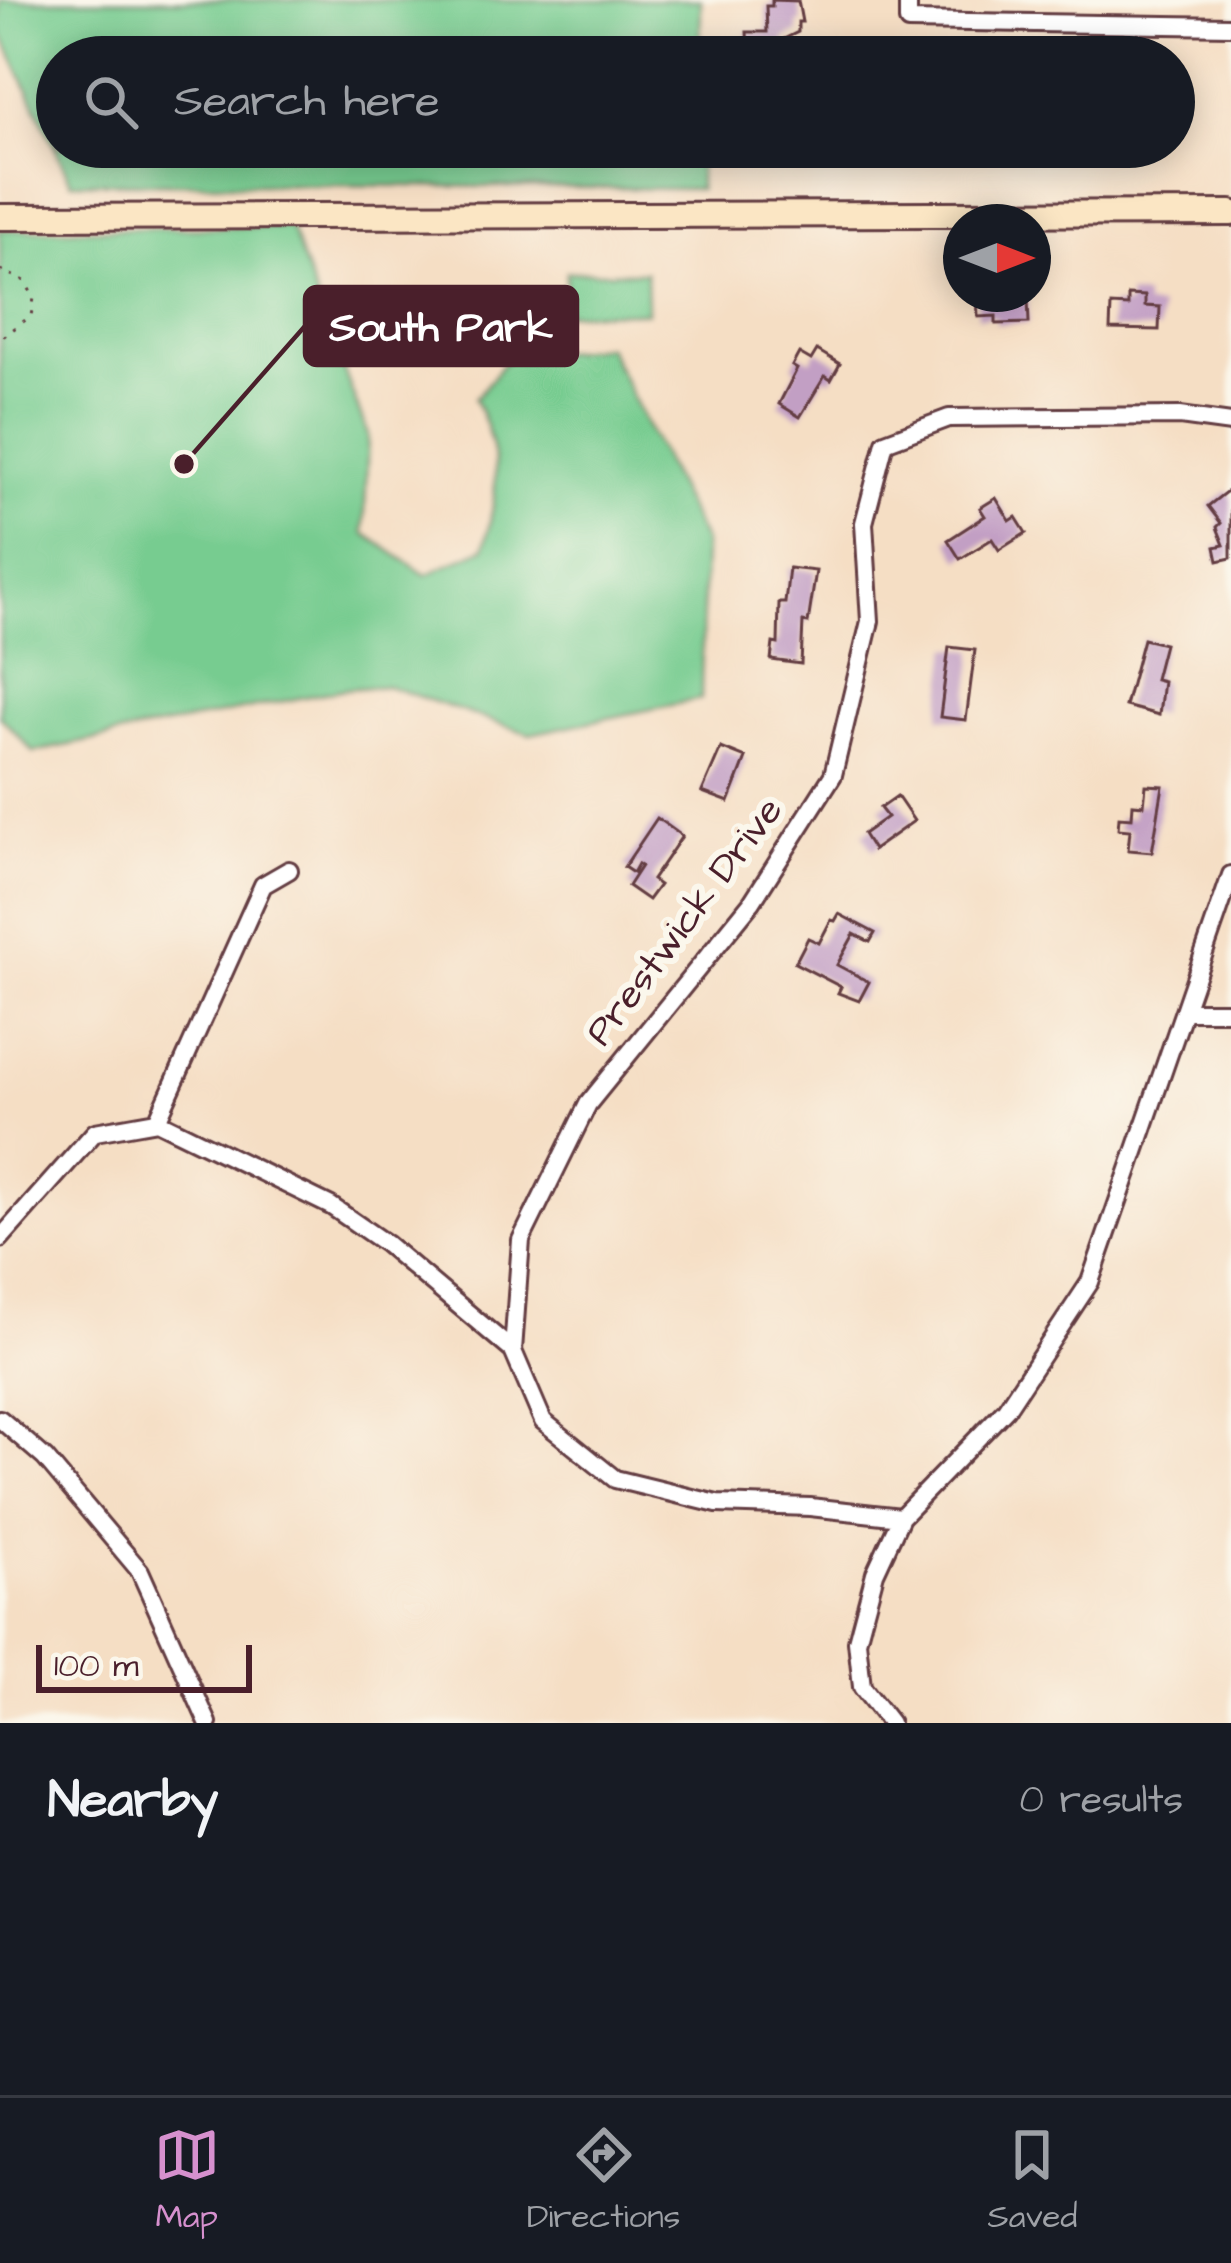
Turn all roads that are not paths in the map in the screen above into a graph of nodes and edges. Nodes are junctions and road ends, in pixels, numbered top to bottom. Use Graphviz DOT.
graph roads {
  1 [pos="908,0"];
  2 [pos="1231,26"];
  3 [pos="1231,213"];
  4 [pos="0,217"];
  5 [pos="1231,423"];
  6 [pos="289,870"];
  7 [pos="1231,875"];
  8 [pos="1185,1011"];
  9 [pos="1231,1012"];
  10 [pos="157,1120"];
  11 [pos="0,1239"];
  12 [pos="513,1351"];
  13 [pos="0,1419"];
  14 [pos="901,1516"];
  15 [pos="208,1723"];
  16 [pos="890,1723"];
  1 -- 2 [label="street"];
  3 -- 4 [label="main road"];
  5 -- 12 [label="street, Prestwick Drive"];
  6 -- 10 [label="street"];
  7 -- 8 [label="street"];
  8 -- 9 [label="street"];
  8 -- 14 [label="street"];
  10 -- 11 [label="street"];
  10 -- 12 [label="street"];
  12 -- 14 [label="street"];
  13 -- 15 [label="street"];
  14 -- 16 [label="street"];
}
